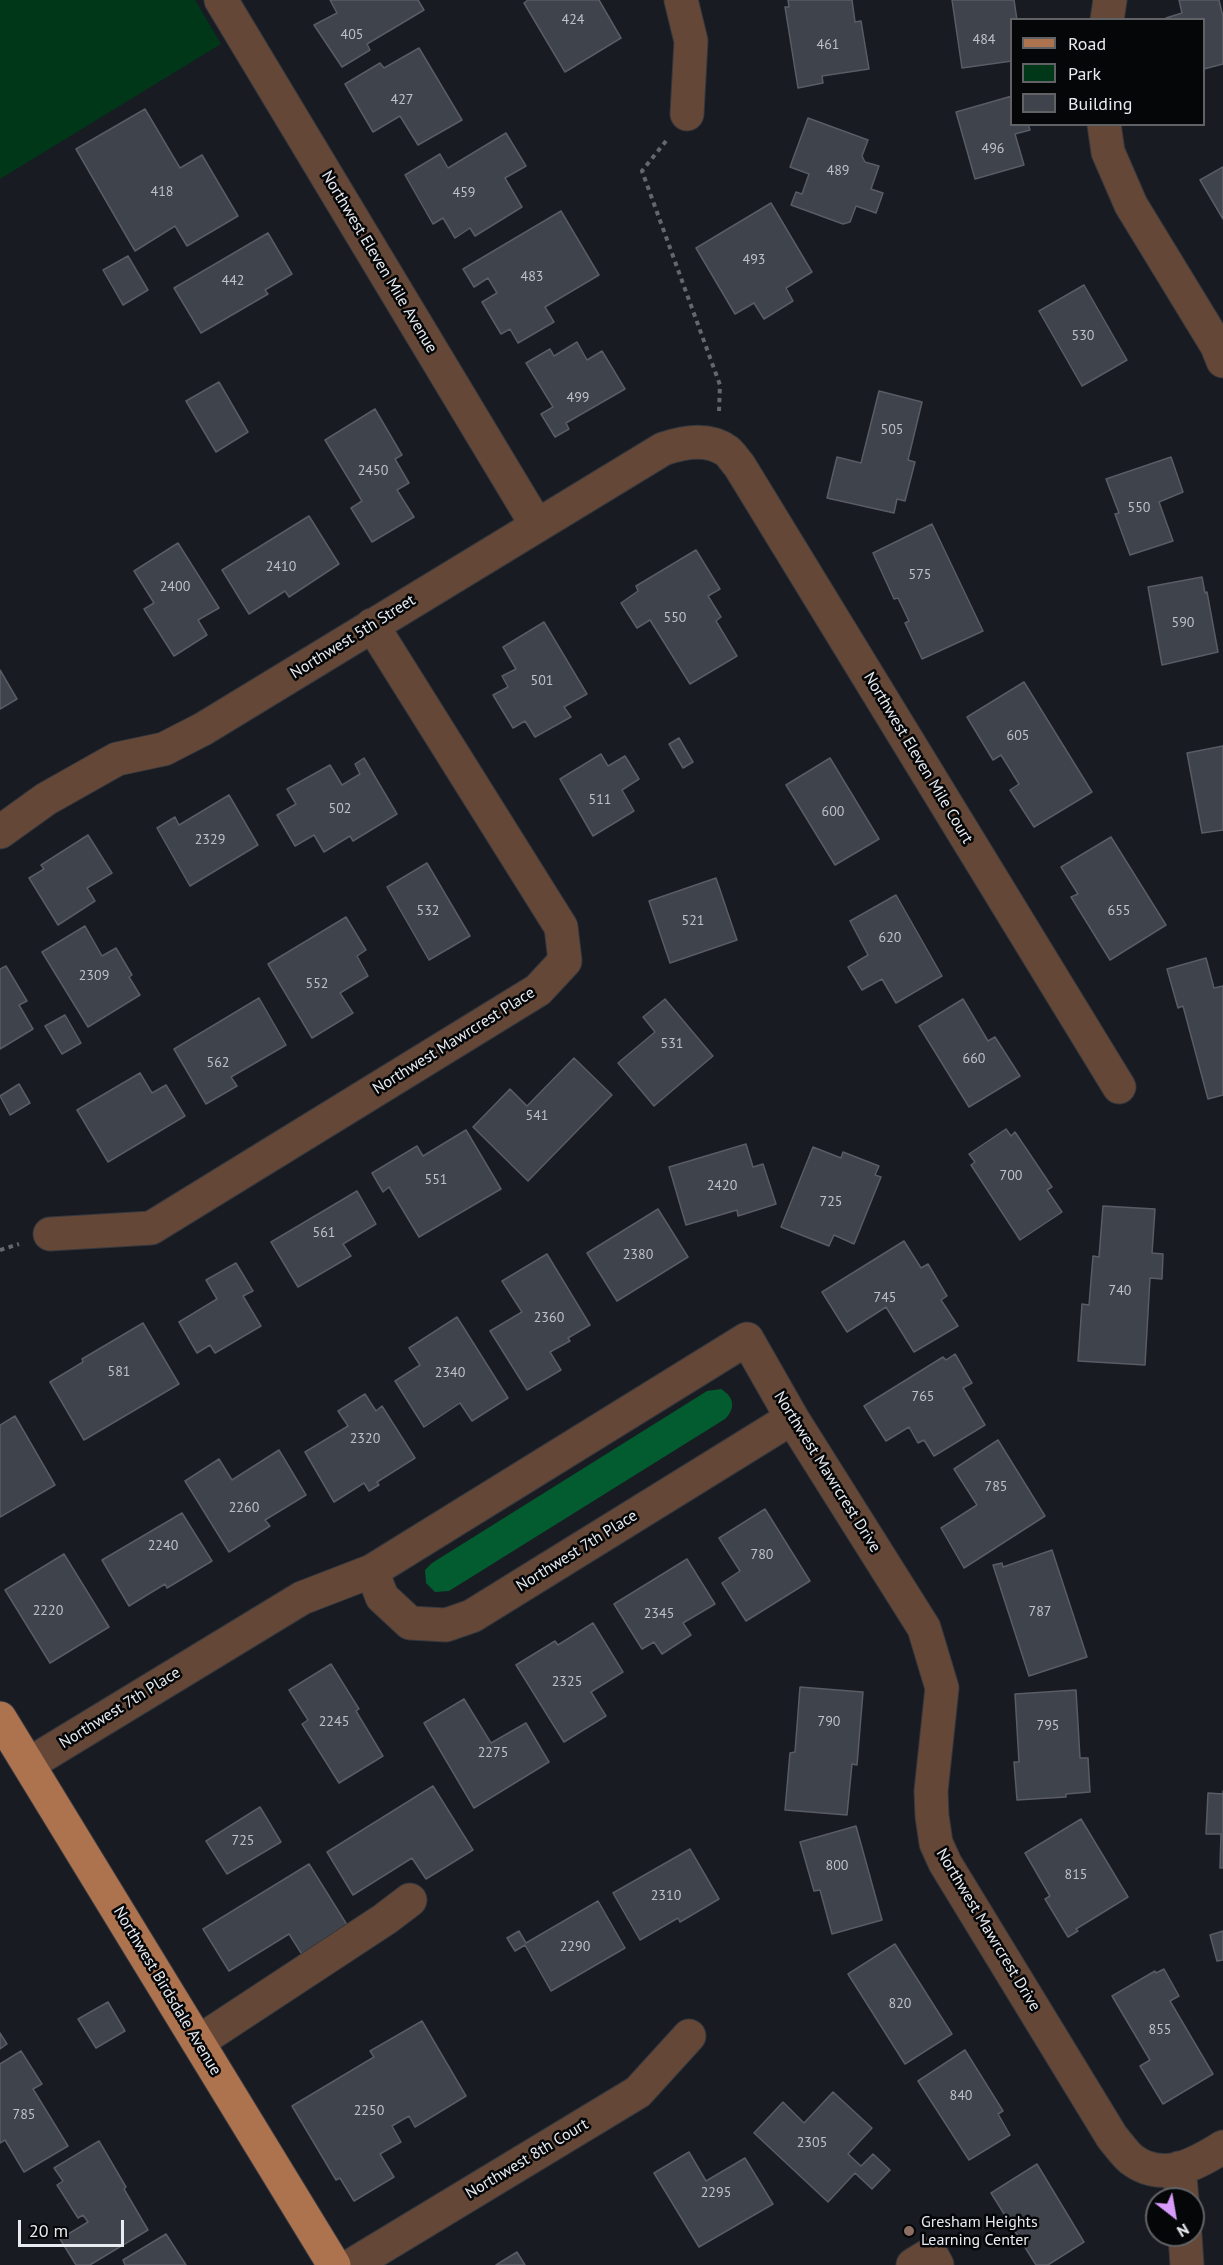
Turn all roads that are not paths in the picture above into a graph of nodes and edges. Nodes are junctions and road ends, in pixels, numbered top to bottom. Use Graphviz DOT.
graph roads {
  1 [pos="221,0"];
  2 [pos="681,0"];
  3 [pos="1110,0"];
  4 [pos="1107,18"];
  5 [pos="687,114"];
  6 [pos="1104,126"];
  7 [pos="1223,360"];
  8 [pos="706,442"];
  9 [pos="536,524"];
  10 [pos="372,625"];
  11 [pos="0,832"];
  12 [pos="1119,1087"];
  13 [pos="50,1234"];
  14 [pos="747,1339"];
  15 [pos="792,1418"];
  16 [pos="372,1571"];
  17 [pos="0,1718"];
  18 [pos="29,1764"];
  19 [pos="410,1900"];
  20 [pos="689,2036"];
  21 [pos="198,2042"];
  22 [pos="1223,2147"];
  23 [pos="1180,2184"];
  24 [pos="1186,2247"];
  25 [pos="334,2265"];
  26 [pos="352,2265"];
  27 [pos="913,2265"];
  28 [pos="937,2265"];
  29 [pos="1187,2265"];
  1 -- 9 [label="street, Northwest Eleven Mile Avenue"];
  2 -- 5 [label="street"];
  3 -- 4 [label="street"];
  6 -- 7 [label="street"];
  8 -- 9 [label="street, Northwest 5th Street"];
  8 -- 12 [label="street, Northwest Eleven Mile Court"];
  9 -- 10 [label="street, Northwest 5th Street"];
  10 -- 11 [label="street, Northwest 5th Street"];
  10 -- 13 [label="street, Northwest Mawrcrest Place"];
  14 -- 15 [label="street, Northwest Mawrcrest Drive"];
  14 -- 16 [label="street, Northwest 7th Place"];
  15 -- 16 [label="street, Northwest 7th Place"];
  15 -- 23 [label="street, Northwest Mawrcrest Drive"];
  16 -- 18 [label="street, Northwest 7th Place"];
  17 -- 18 [label="main road, Northwest Birdsdale Avenue"];
  18 -- 21 [label="main road, Northwest Birdsdale Avenue"];
  19 -- 21 [label="street"];
  20 -- 26 [label="street, Northwest 8th Court"];
  21 -- 25 [label="main road, Northwest Birdsdale Avenue"];
  22 -- 23 [label="street, Northwest Mawrcrest Drive"];
  24 -- 29 [label="street"];
  27 -- 28 [label="street"];
}
